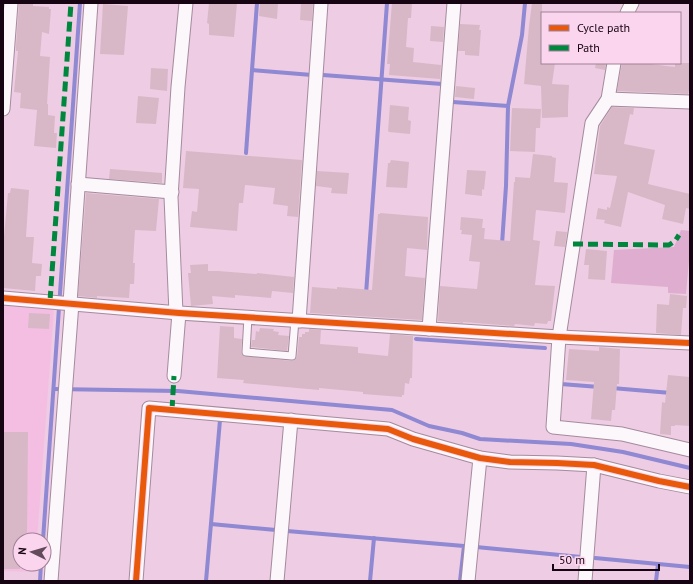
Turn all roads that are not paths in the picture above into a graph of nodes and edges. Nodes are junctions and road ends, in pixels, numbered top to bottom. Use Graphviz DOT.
graph roads {
  1 [pos="11,3"];
  2 [pos="91,3"];
  3 [pos="186,3"];
  4 [pos="321,3"];
  5 [pos="454,3"];
  6 [pos="632,3"];
  7 [pos="628,12"];
  8 [pos="614,64"];
  9 [pos="608,99"];
  10 [pos="690,102"];
  11 [pos="3,109"];
  12 [pos="78,184"];
  13 [pos="172,192"];
  14 [pos="3,298"];
  15 [pos="71,303"];
  16 [pos="177,313"];
  17 [pos="248,317"];
  18 [pos="297,320"];
  19 [pos="429,329"];
  20 [pos="558,338"];
  21 [pos="690,343"];
  22 [pos="174,376"];
  23 [pos="291,420"];
  24 [pos="690,450"];
  25 [pos="480,458"];
  26 [pos="594,465"];
  27 [pos="690,486"];
  28 [pos="51,581"];
  29 [pos="136,581"];
  30 [pos="277,581"];
  31 [pos="468,581"];
  32 [pos="585,581"];
  1 -- 11 [label="street"];
  2 -- 12 [label="street"];
  3 -- 13 [label="street"];
  4 -- 18 [label="street"];
  5 -- 19 [label="street"];
  6 -- 7 [label="street"];
  8 -- 9 [label="street"];
  9 -- 10 [label="street"];
  9 -- 20 [label="street"];
  12 -- 13 [label="street"];
  12 -- 15 [label="street"];
  13 -- 16 [label="street"];
  14 -- 15 [label="street"];
  15 -- 16 [label="street"];
  15 -- 28 [label="street"];
  16 -- 17 [label="street"];
  16 -- 22 [label="street"];
  17 -- 18 [label="street"];
  17 -- 18 [label="lane"];
  18 -- 19 [label="street"];
  19 -- 20 [label="street"];
  20 -- 21 [label="street"];
  20 -- 24 [label="street"];
  23 -- 25 [label="street"];
  23 -- 29 [label="street"];
  23 -- 30 [label="street"];
  25 -- 26 [label="street"];
  25 -- 31 [label="street"];
  26 -- 27 [label="street"];
  26 -- 32 [label="street"];
}
